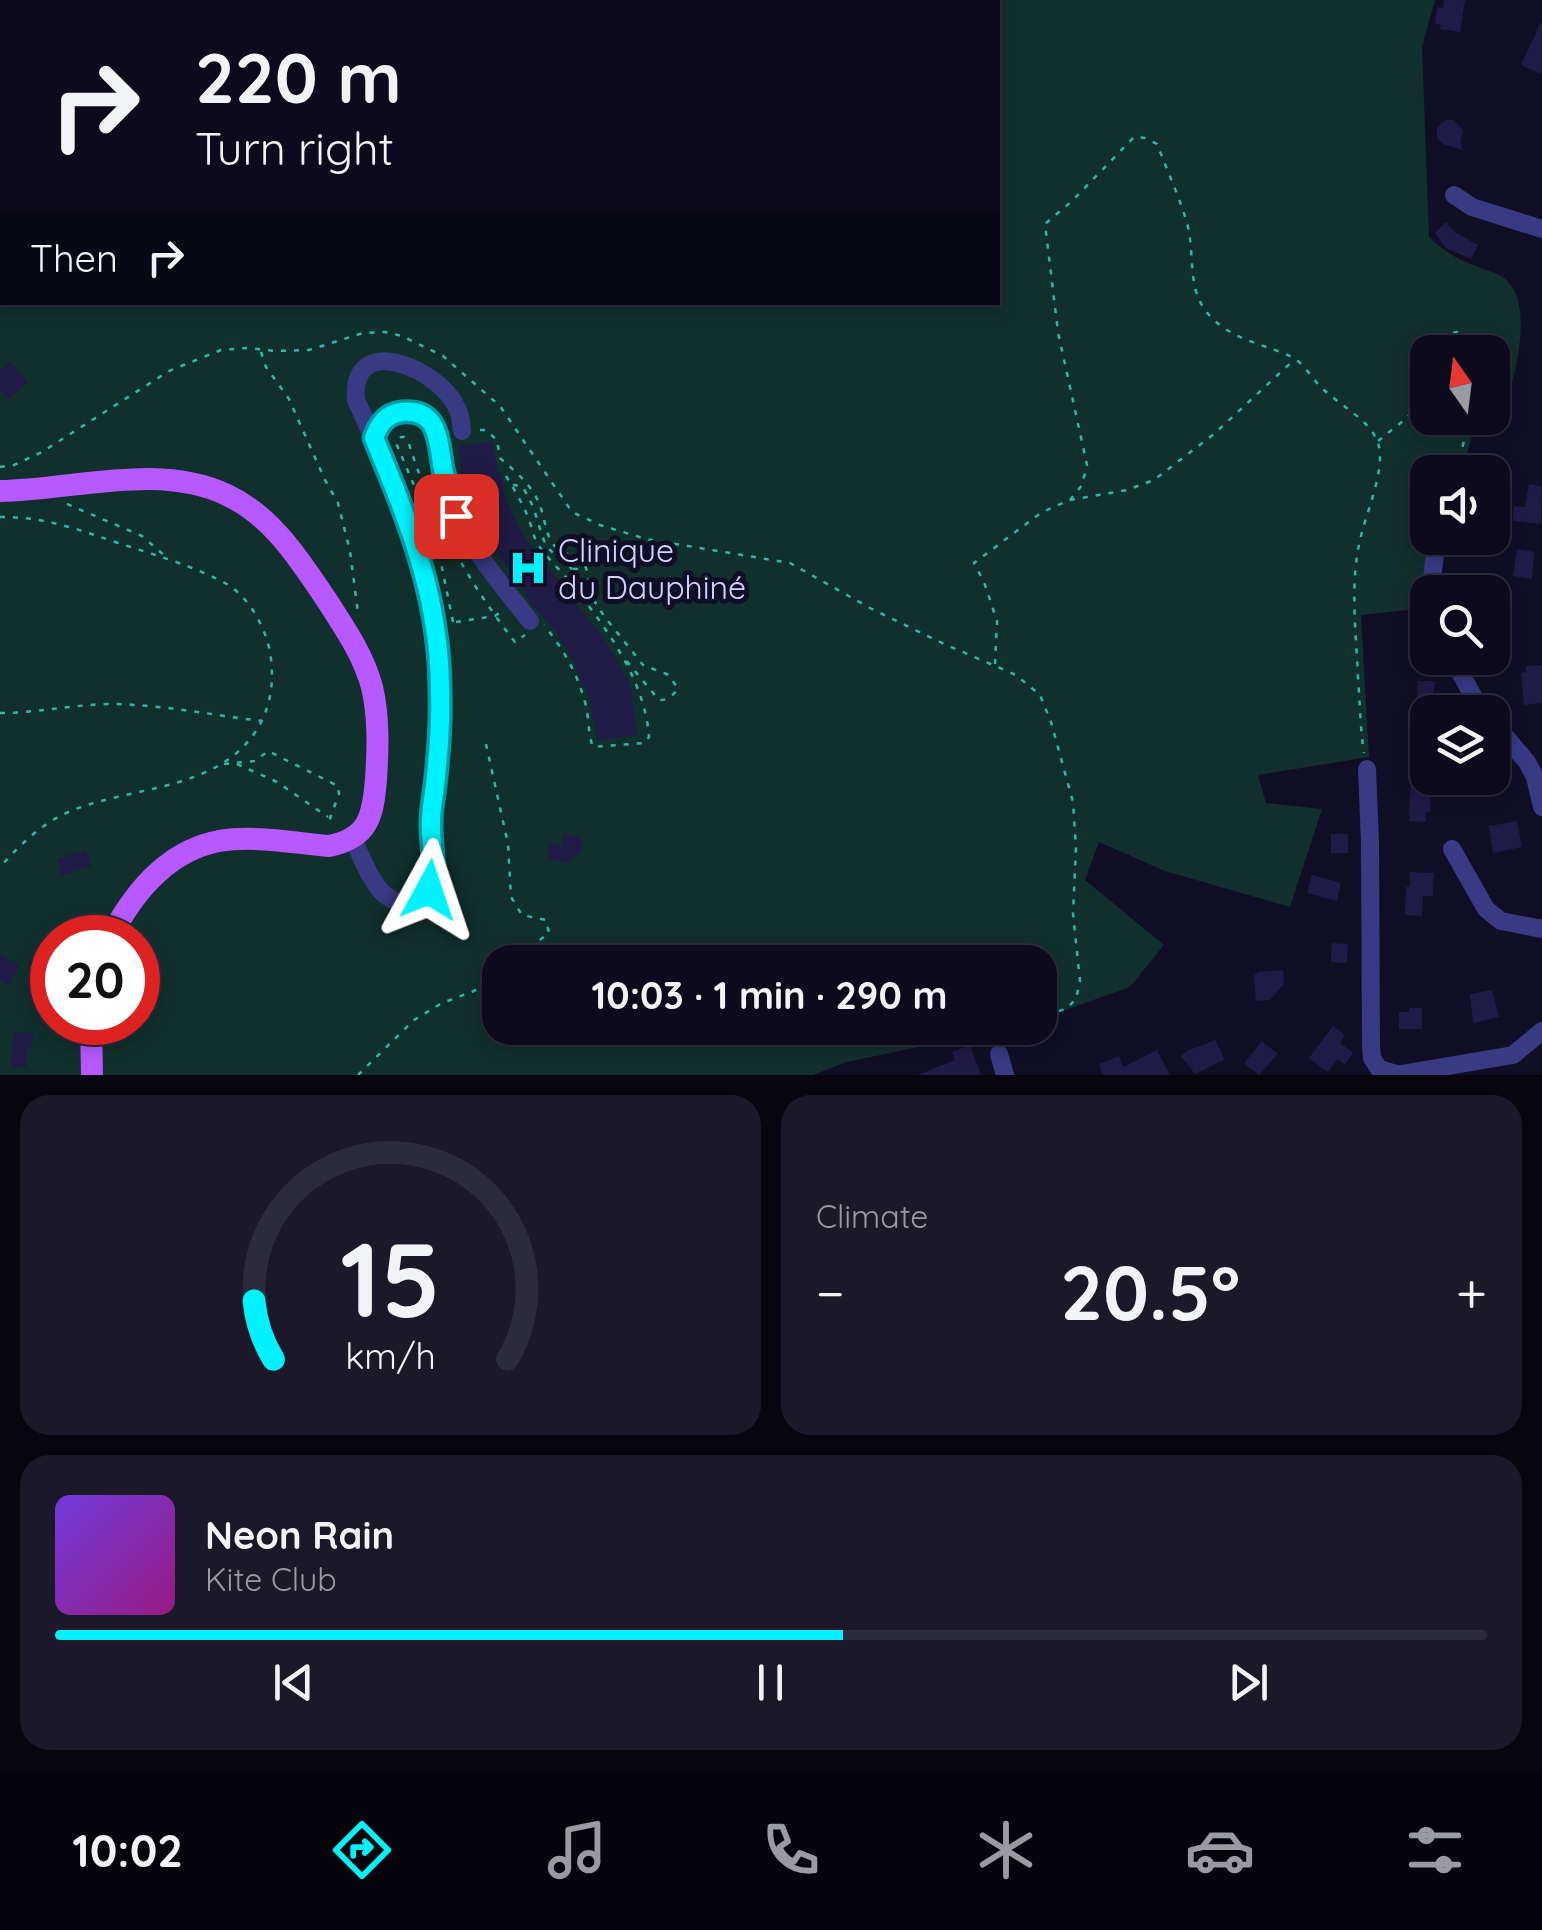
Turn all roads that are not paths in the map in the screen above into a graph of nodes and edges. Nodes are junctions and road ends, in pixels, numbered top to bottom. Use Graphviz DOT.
graph roads {
  1 [pos="1454,195"];
  2 [pos="1542,229"];
  3 [pos="462,432"];
  4 [pos="374,438"];
  5 [pos="0,491"];
  6 [pos="529,626"];
  7 [pos="1510,742"];
  8 [pos="1366,769"];
  9 [pos="1542,807"];
  10 [pos="352,839"];
  11 [pos="1452,849"];
  12 [pos="123,915"];
  13 [pos="1542,928"];
  14 [pos="1542,1031"];
  15 [pos="91,1045"];
  16 [pos="998,1054"];
  17 [pos="92,1075"];
  18 [pos="1006,1075"];
  19 [pos="1395,1075"];
  1 -- 2 [label="street"];
  3 -- 4 [label="street"];
  4 -- 6 [label="street"];
  4 -- 10 [label="street"];
  5 -- 10 [label="main road"];
  7 -- 9 [label="street"];
  8 -- 19 [label="street"];
  10 -- 12 [label="main road"];
  11 -- 13 [label="street"];
  14 -- 19 [label="street"];
  15 -- 17 [label="main road"];
  16 -- 18 [label="street"];
}
